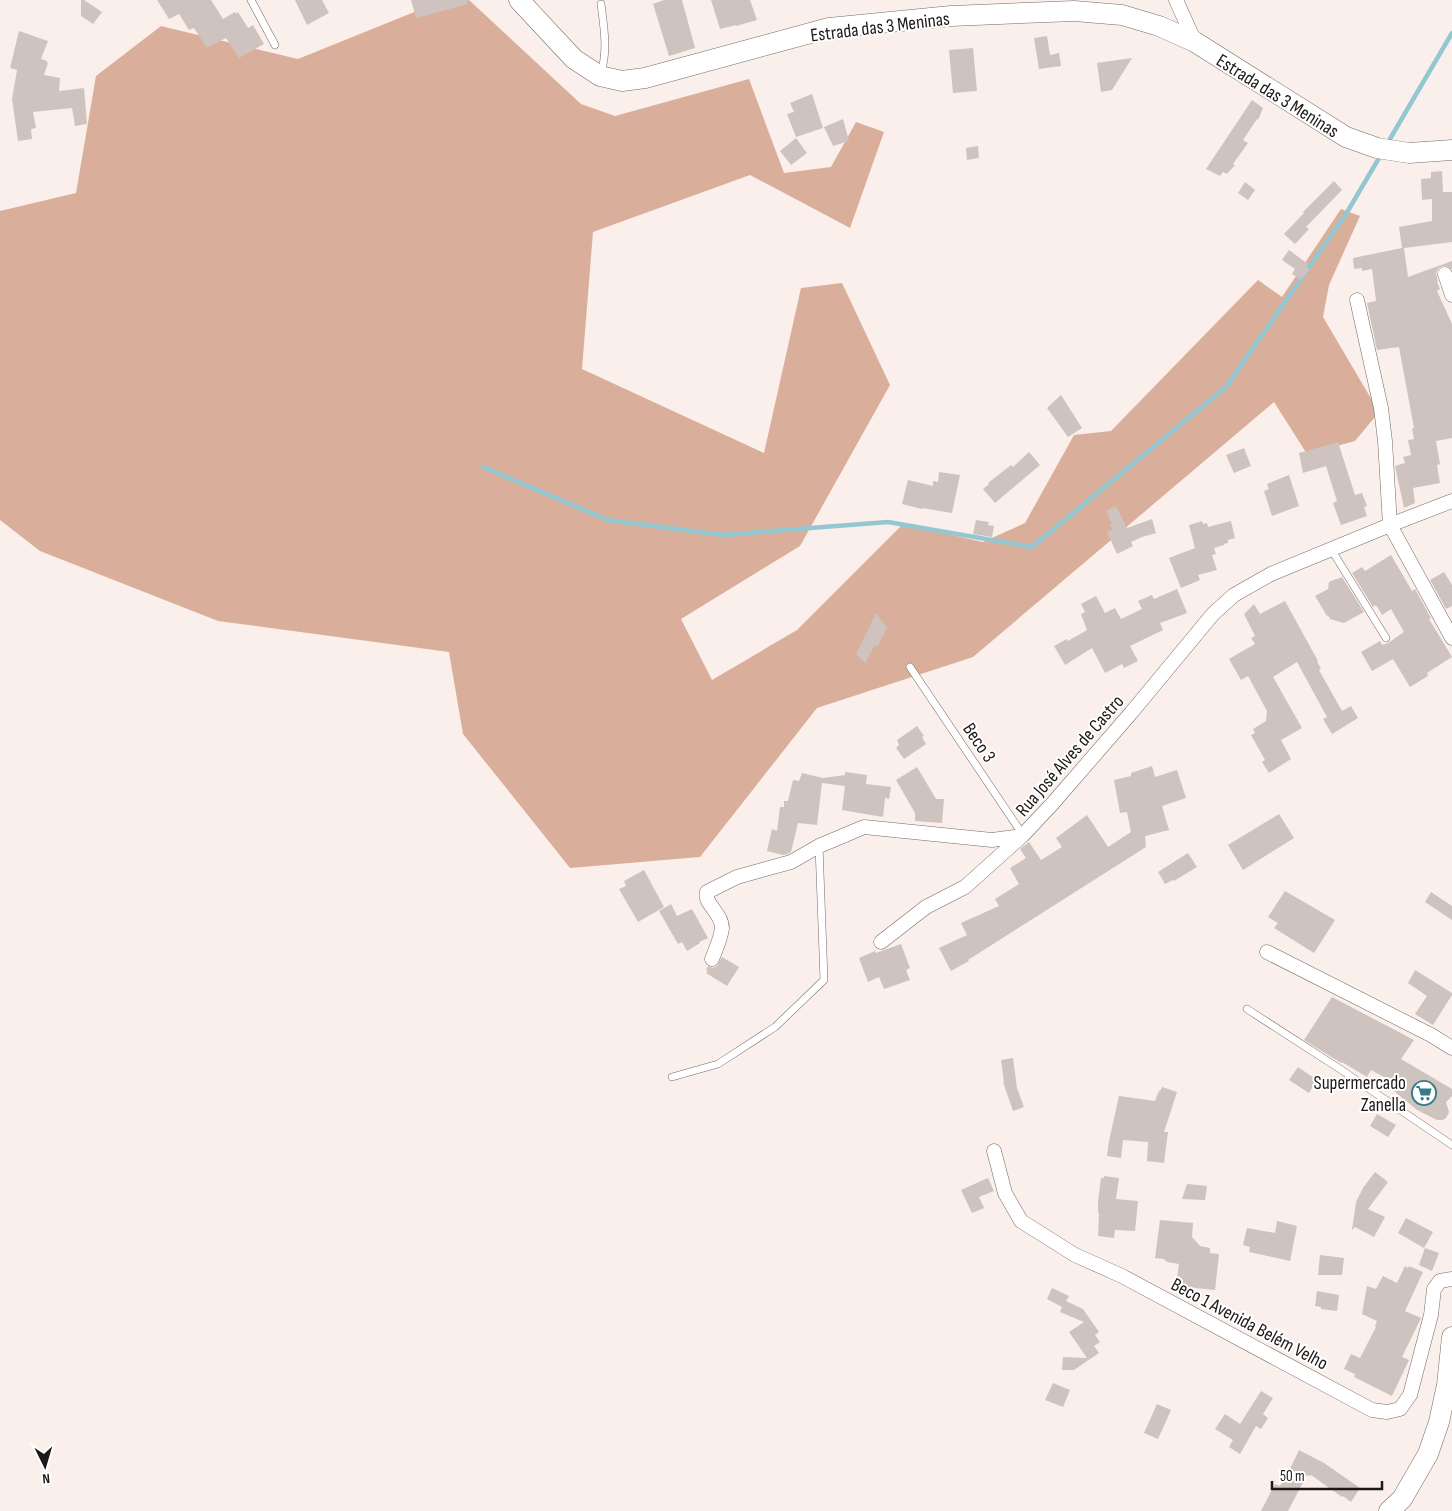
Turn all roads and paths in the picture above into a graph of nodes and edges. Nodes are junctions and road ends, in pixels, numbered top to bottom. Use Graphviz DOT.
graph roads {
  1 [pos="251,0"];
  2 [pos="519,0"];
  3 [pos="1176,0"];
  4 [pos="601,4"];
  5 [pos="1195,42"];
  6 [pos="275,45"];
  7 [pos="600,76"];
  8 [pos="1452,150"];
  9 [pos="1445,274"];
  10 [pos="1452,295"];
  11 [pos="1357,300"];
  12 [pos="1452,501"];
  13 [pos="1390,524"];
  14 [pos="1331,549"];
  15 [pos="1386,638"];
  16 [pos="1452,638"];
  17 [pos="910,667"];
  18 [pos="1022,836"];
  19 [pos="819,846"];
  20 [pos="881,942"];
  21 [pos="1267,952"];
  22 [pos="712,959"];
  23 [pos="1247,1009"];
  24 [pos="1452,1048"];
  25 [pos="672,1077"];
  26 [pos="1452,1133"];
  27 [pos="1449,1143"];
  28 [pos="994,1151"];
  29 [pos="1452,1279"];
  30 [pos="1452,1337"];
  31 [pos="1389,1511"];
  1 -- 6 [label="lane"];
  2 -- 7 [label="main road, Estrada das 3 Meninas"];
  3 -- 5 [label="street"];
  4 -- 7 [label="lane"];
  5 -- 7 [label="main road, Estrada das 3 Meninas"];
  5 -- 8 [label="main road, Estrada das 3 Meninas"];
  9 -- 10 [label="street"];
  11 -- 13 [label="street"];
  12 -- 13 [label="street, Rua José Alves de Castro"];
  13 -- 14 [label="street, Rua José Alves de Castro"];
  13 -- 16 [label="street"];
  14 -- 15 [label="lane"];
  14 -- 18 [label="street, Rua José Alves de Castro"];
  17 -- 18 [label="lane, Beco 3"];
  18 -- 19 [label="street, Rua José Alves de Castro"];
  18 -- 20 [label="street"];
  19 -- 22 [label="street, Rua José Alves de Castro"];
  19 -- 25 [label="lane"];
  21 -- 24 [label="street"];
  23 -- 27 [label="lane"];
  26 -- 27 [label="lane"];
  28 -- 29 [label="street, Beco 1 Avenida Belém Velho"];
  30 -- 31 [label="main road"];
}
